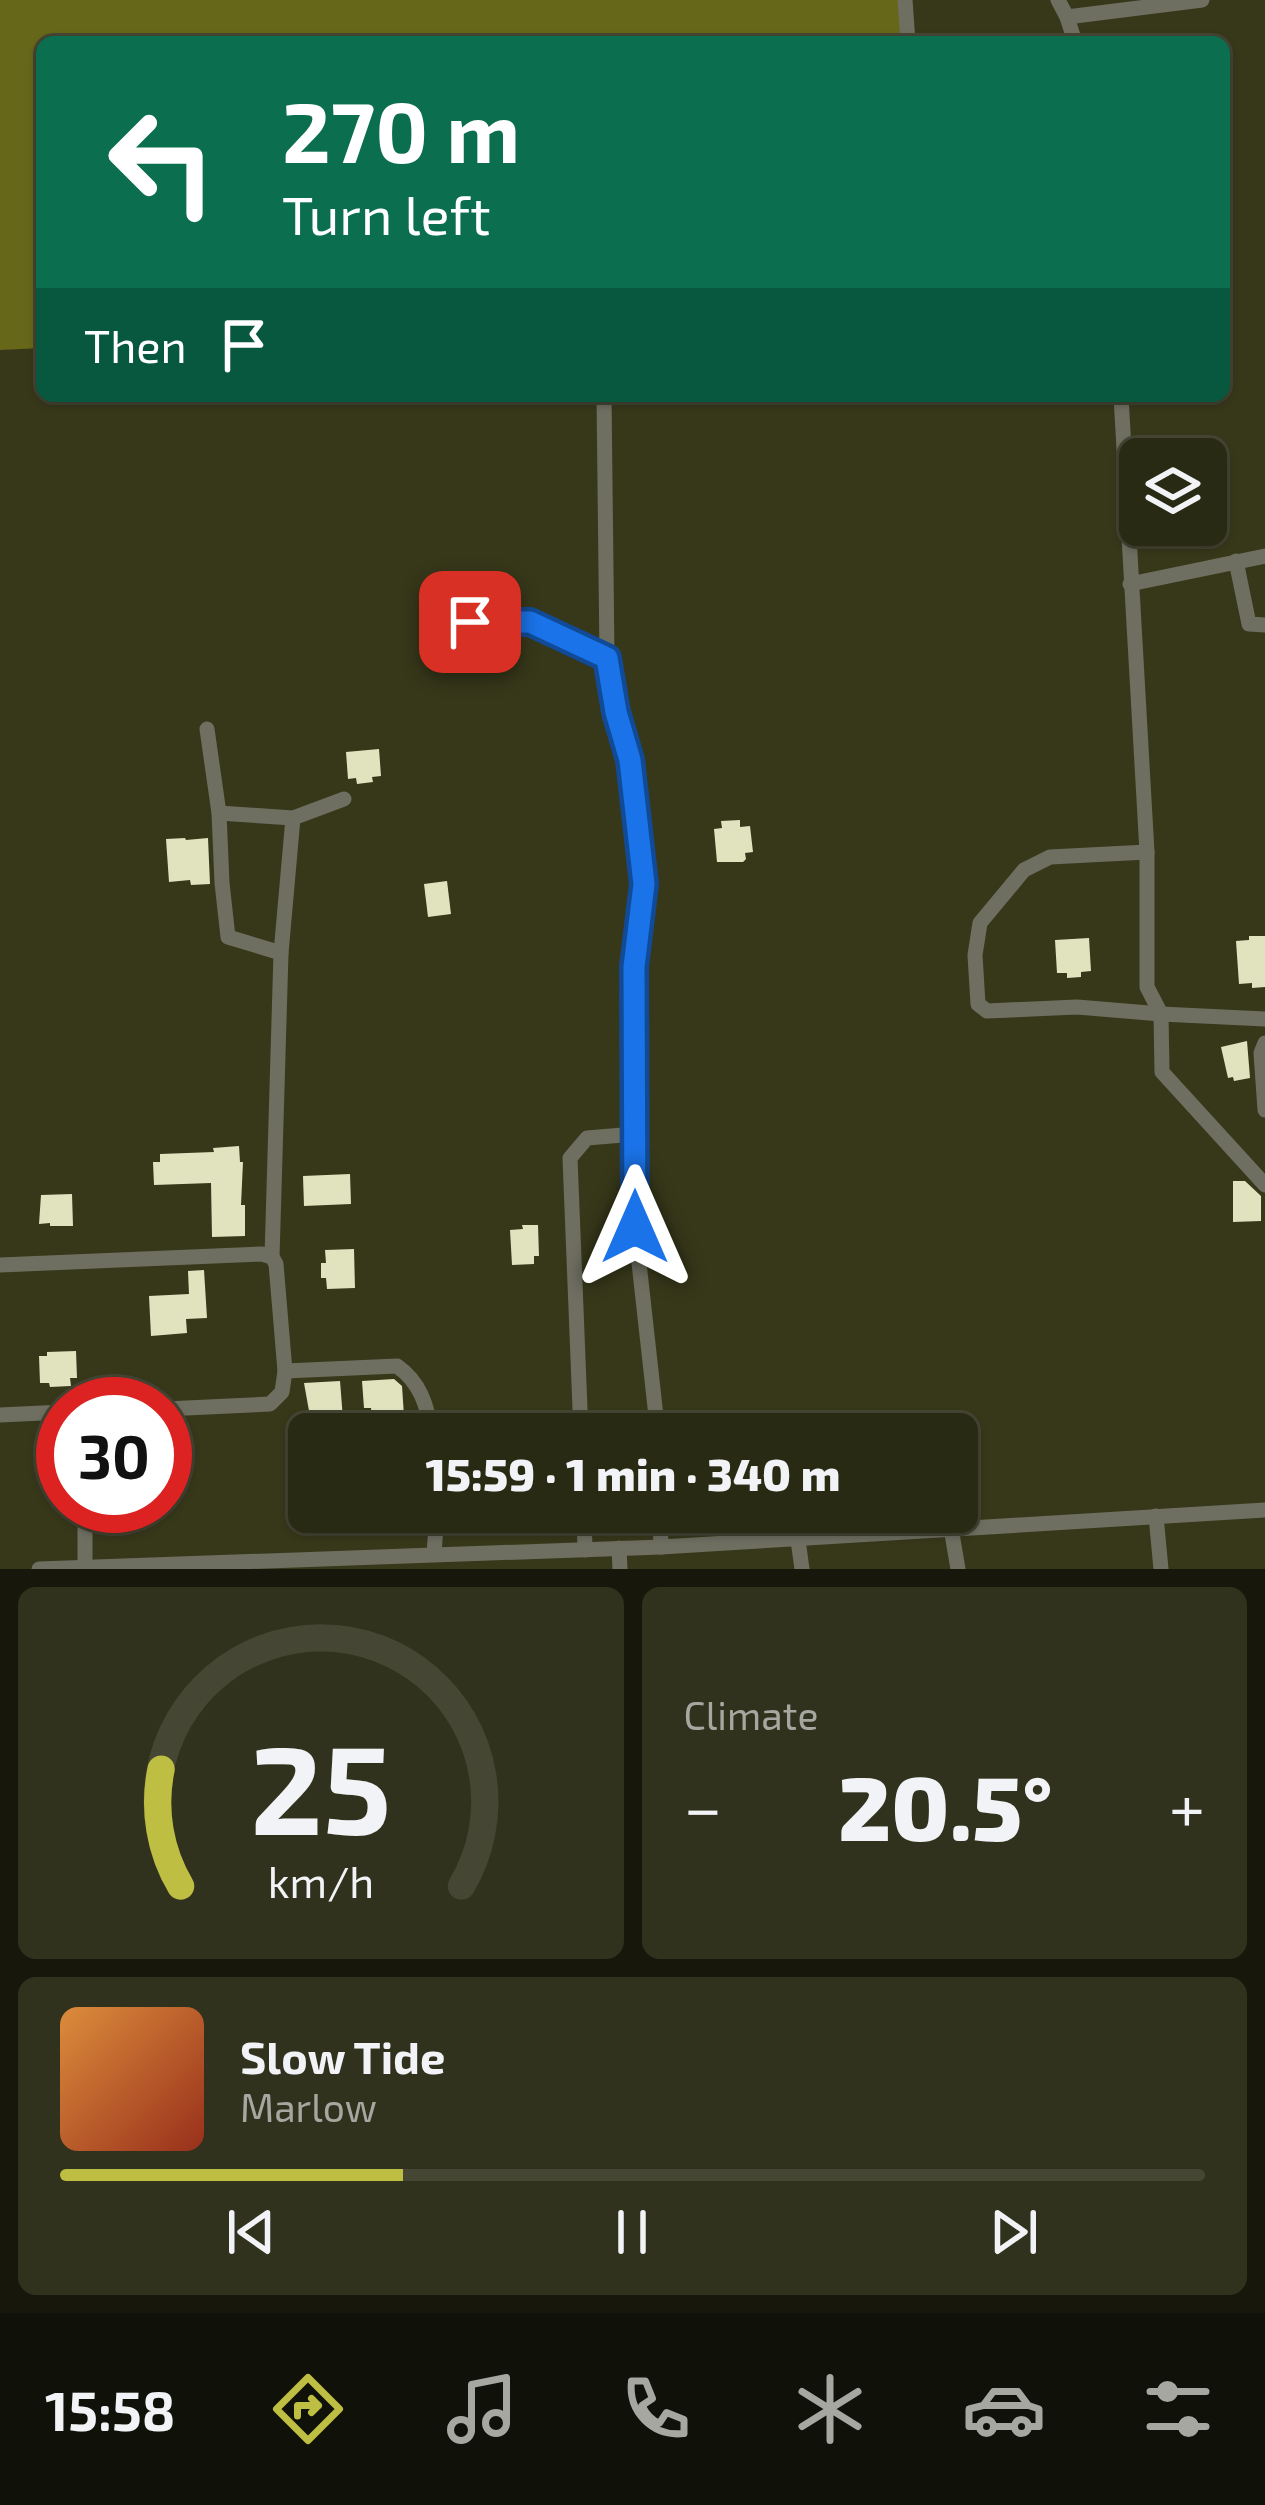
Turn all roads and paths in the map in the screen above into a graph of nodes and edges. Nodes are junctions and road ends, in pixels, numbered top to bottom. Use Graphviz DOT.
graph roads {
  1 [pos="905,0"];
  2 [pos="1058,0"];
  3 [pos="1202,0"];
  4 [pos="1108,6"];
  5 [pos="1067,17"];
  6 [pos="908,36"];
  7 [pos="1073,36"];
  8 [pos="604,402"];
  9 [pos="1121,402"];
  10 [pos="1265,556"];
  11 [pos="1236,561"];
  12 [pos="1130,584"];
  13 [pos="470,622"];
  14 [pos="1265,625"];
  15 [pos="607,658"];
  16 [pos="207,729"];
  17 [pos="344,799"];
  18 [pos="219,813"];
  19 [pos="292,818"];
  20 [pos="1147,852"];
  21 [pos="280,953"];
  22 [pos="1161,1014"];
  23 [pos="1265,1019"];
  24 [pos="1265,1043"];
  25 [pos="1265,1110"];
  26 [pos="634,1134"];
  27 [pos="1265,1185"];
  28 [pos="272,1257"];
  29 [pos="0,1265"];
  30 [pos="285,1371"];
  31 [pos="192,1408"];
  32 [pos="36,1413"];
  33 [pos="427,1413"];
  34 [pos="579,1413"];
  35 [pos="656,1413"];
  36 [pos="0,1415"];
  37 [pos="1265,1510"];
  38 [pos="1156,1516"];
  39 [pos="978,1526"];
  40 [pos="86,1533"];
  41 [pos="436,1533"];
  42 [pos="585,1533"];
  43 [pos="661,1533"];
  44 [pos="887,1533"];
  45 [pos="952,1533"];
  46 [pos="798,1540"];
  47 [pos="661,1547"];
  48 [pos="619,1549"];
  49 [pos="585,1550"];
  50 [pos="434,1554"];
  51 [pos="249,1565"];
  52 [pos="85,1566"];
  53 [pos="39,1569"];
  54 [pos="620,1569"];
  55 [pos="802,1569"];
  56 [pos="958,1569"];
  57 [pos="1161,1569"];
  1 -- 6 [label="street"];
  2 -- 5 [label="street"];
  3 -- 4 [label="street"];
  4 -- 5 [label="street"];
  5 -- 7 [label="street"];
  8 -- 15 [label="street"];
  9 -- 12 [label="street"];
  10 -- 11 [label="street"];
  11 -- 12 [label="street"];
  11 -- 14 [label="street"];
  12 -- 20 [label="street"];
  13 -- 15 [label="street"];
  15 -- 26 [label="street"];
  16 -- 18 [label="street"];
  17 -- 19 [label="street"];
  18 -- 19 [label="street"];
  18 -- 21 [label="street"];
  19 -- 21 [label="street"];
  20 -- 22 [label="street"];
  20 -- 22 [label="street"];
  21 -- 28 [label="street"];
  22 -- 23 [label="street"];
  22 -- 27 [label="street"];
  24 -- 25 [label="street"];
  26 -- 34 [label="street"];
  26 -- 35 [label="street"];
  28 -- 29 [label="street"];
  28 -- 30 [label="street"];
  30 -- 31 [label="street"];
  30 -- 33 [label="street"];
  32 -- 36 [label="street"];
  37 -- 38 [label="street"];
  38 -- 39 [label="street"];
  38 -- 57 [label="street"];
  40 -- 52 [label="street"];
  41 -- 50 [label="street"];
  42 -- 49 [label="street"];
  43 -- 47 [label="street"];
  44 -- 46 [label="street"];
  45 -- 56 [label="street"];
  46 -- 47 [label="street"];
  46 -- 55 [label="street"];
  47 -- 48 [label="street"];
  48 -- 49 [label="street"];
  48 -- 54 [label="street"];
  49 -- 50 [label="street"];
  50 -- 51 [label="street"];
  51 -- 52 [label="street"];
  52 -- 53 [label="street"];
}
